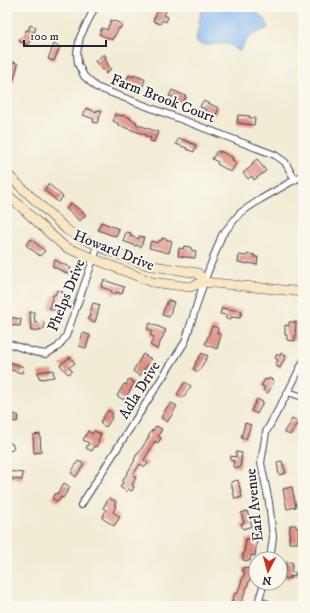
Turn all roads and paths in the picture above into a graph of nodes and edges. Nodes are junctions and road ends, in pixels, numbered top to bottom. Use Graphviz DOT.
graph roads {
  1 [pos="95,7"];
  2 [pos="7,174"];
  3 [pos="303,175"];
  4 [pos="295,180"];
  5 [pos="17,184"];
  6 [pos="7,195"];
  7 [pos="98,246"];
  8 [pos="94,259"];
  9 [pos="204,282"];
  10 [pos="303,292"];
  11 [pos="7,343"];
  12 [pos="303,362"];
  13 [pos="288,392"];
  14 [pos="303,397"];
  15 [pos="81,505"];
  16 [pos="271,551"];
  17 [pos="262,591"];
  18 [pos="258,604"];
  19 [pos="274,606"];
  1 -- 4 [label="street, Farm Brook Court"];
  2 -- 5 [label="street, Howard Drive"];
  3 -- 4 [label="street, Adla Drive"];
  4 -- 9 [label="street, Adla Drive"];
  5 -- 6 [label="street, Howard Drive"];
  5 -- 7 [label="street, Howard Drive"];
  6 -- 8 [label="street, Howard Drive"];
  7 -- 8 [label="street, Phelps Drive"];
  7 -- 9 [label="street, Howard Drive"];
  8 -- 9 [label="street, Howard Drive"];
  8 -- 11 [label="street, Phelps Drive"];
  9 -- 10 [label="street, Howard Drive"];
  9 -- 15 [label="street, Adla Drive"];
  12 -- 13 [label="street, Earl Avenue"];
  13 -- 14 [label="street"];
  13 -- 16 [label="street, Earl Avenue"];
  17 -- 18 [label="street"];
  18 -- 19 [label="street"];
}
